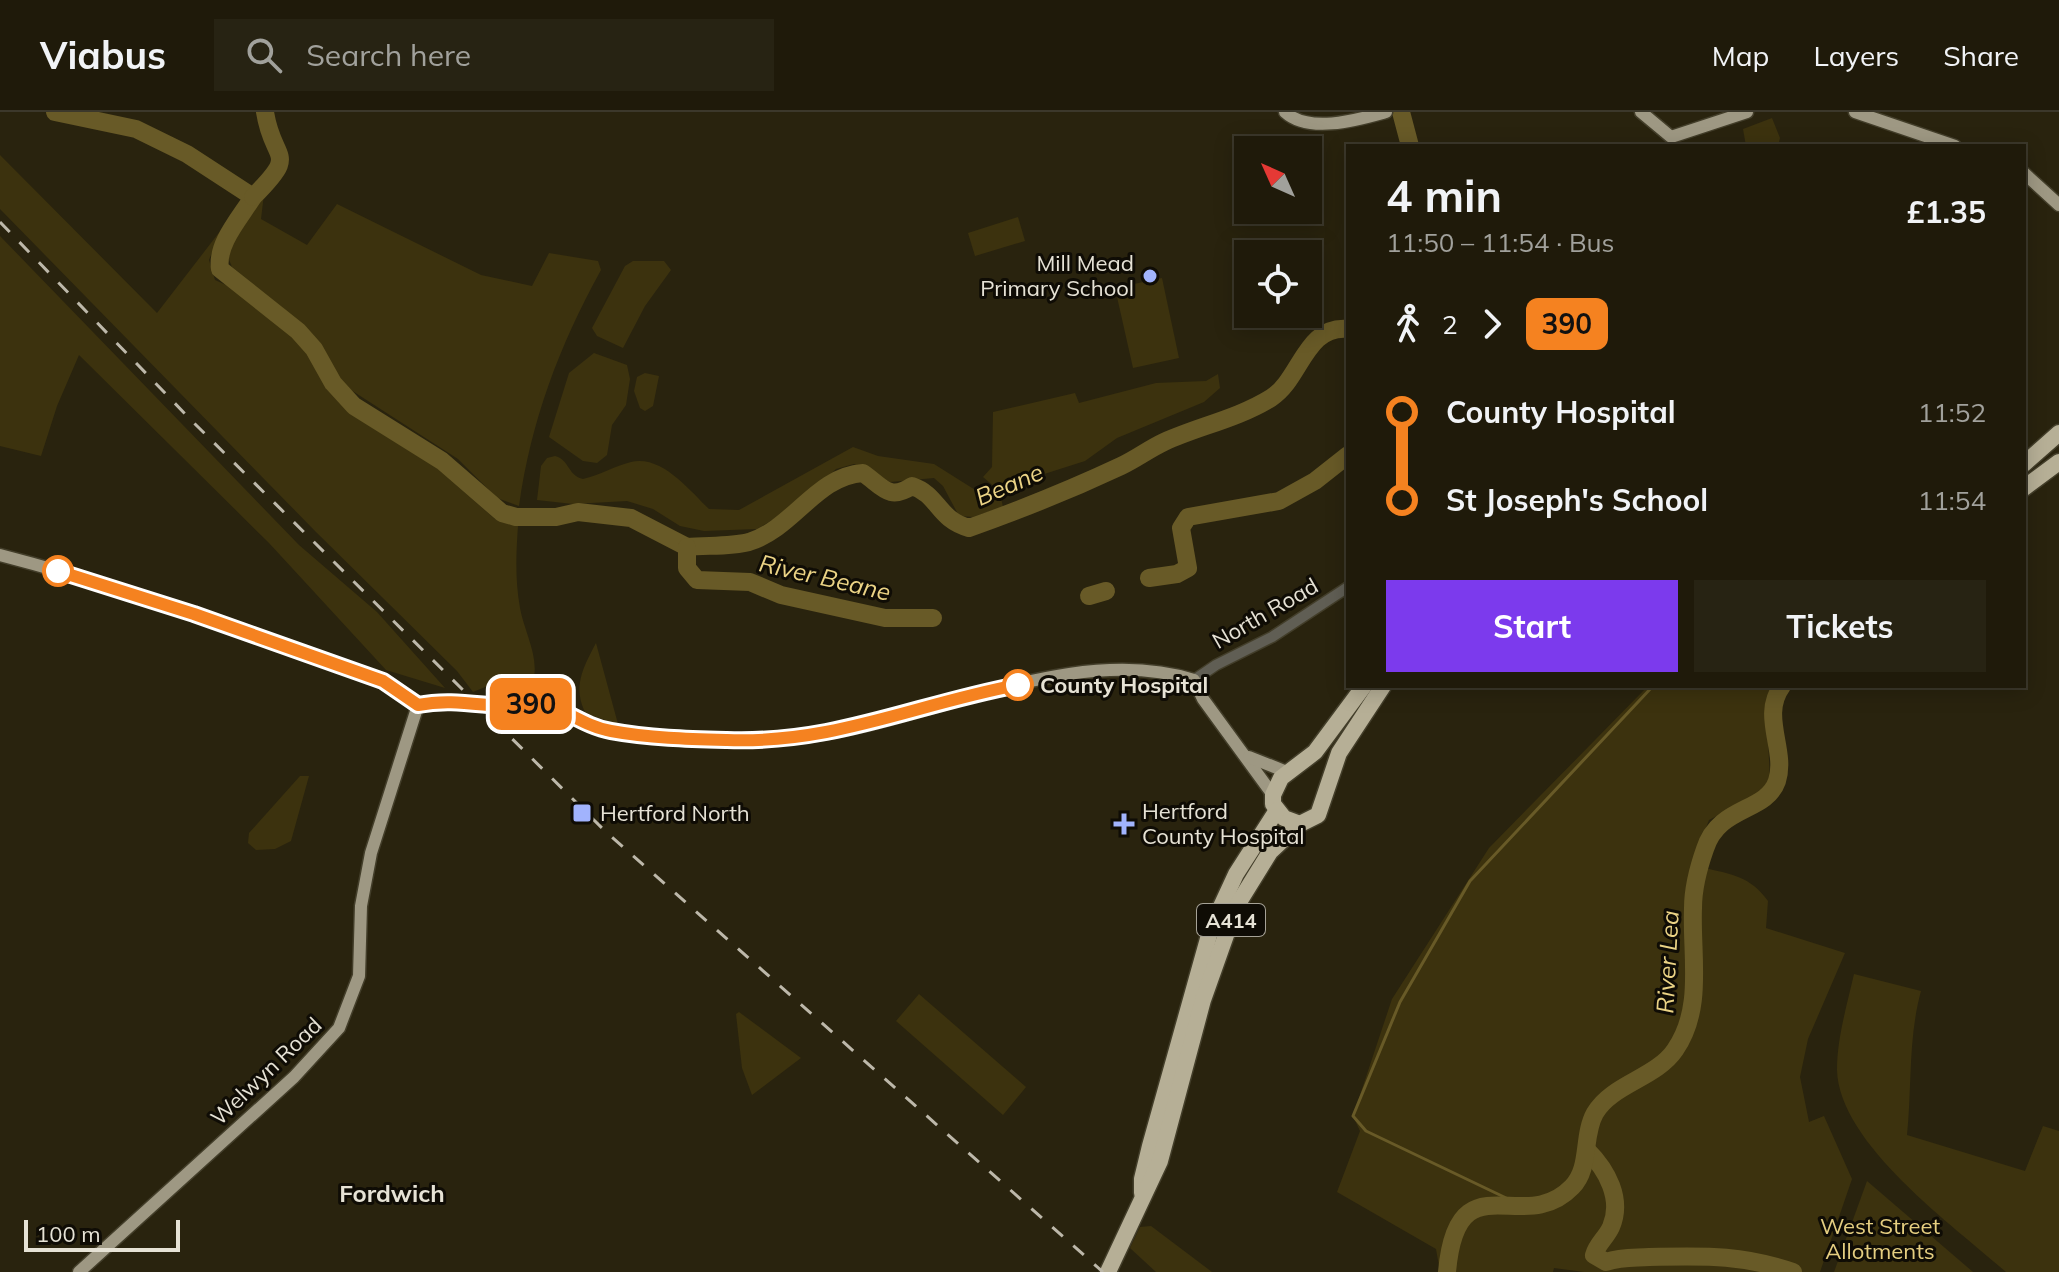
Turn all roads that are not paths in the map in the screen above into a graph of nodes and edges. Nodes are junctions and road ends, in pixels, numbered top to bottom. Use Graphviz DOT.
graph roads {
  1 [pos="1285,112"];
  2 [pos="1384,112"];
  3 [pos="1641,112"];
  4 [pos="1747,112"];
  5 [pos="1855,112"];
  6 [pos="1668,141"];
  7 [pos="1950,144"];
  8 [pos="2026,174"];
  9 [pos="2059,205"];
  10 [pos="2059,433"];
  11 [pos="2026,462"];
  12 [pos="2059,462"];
  13 [pos="2026,487"];
  14 [pos="0,555"];
  15 [pos="1346,588"];
  16 [pos="1194,680"];
  17 [pos="1363,688"];
  18 [pos="1382,688"];
  19 [pos="418,705"];
  20 [pos="1249,757"];
  21 [pos="1293,770"];
  22 [pos="1327,794"];
  23 [pos="1275,802"];
  24 [pos="1300,824"];
  25 [pos="1142,1194"];
  26 [pos="79,1272"];
  27 [pos="1108,1272"];
  1 -- 2 [label="main road"];
  3 -- 6 [label="main road"];
  4 -- 6 [label="main road"];
  5 -- 7 [label="main road"];
  8 -- 9 [label="main road"];
  10 -- 11 [label="highway"];
  12 -- 13 [label="highway"];
  14 -- 19 [label="main road"];
  15 -- 16 [label="street, North Road"];
  16 -- 19 [label="main road"];
  16 -- 20 [label="main road"];
  17 -- 21 [label="highway"];
  18 -- 22 [label="highway"];
  19 -- 26 [label="main road, Welwyn Road"];
  20 -- 21 [label="main road"];
  20 -- 23 [label="main road"];
  21 -- 22 [label="highway"];
  21 -- 23 [label="highway"];
  22 -- 24 [label="highway"];
  23 -- 24 [label="highway"];
  23 -- 25 [label="highway, A414"];
  24 -- 25 [label="highway, A414"];
  25 -- 27 [label="highway, A414"];
}
